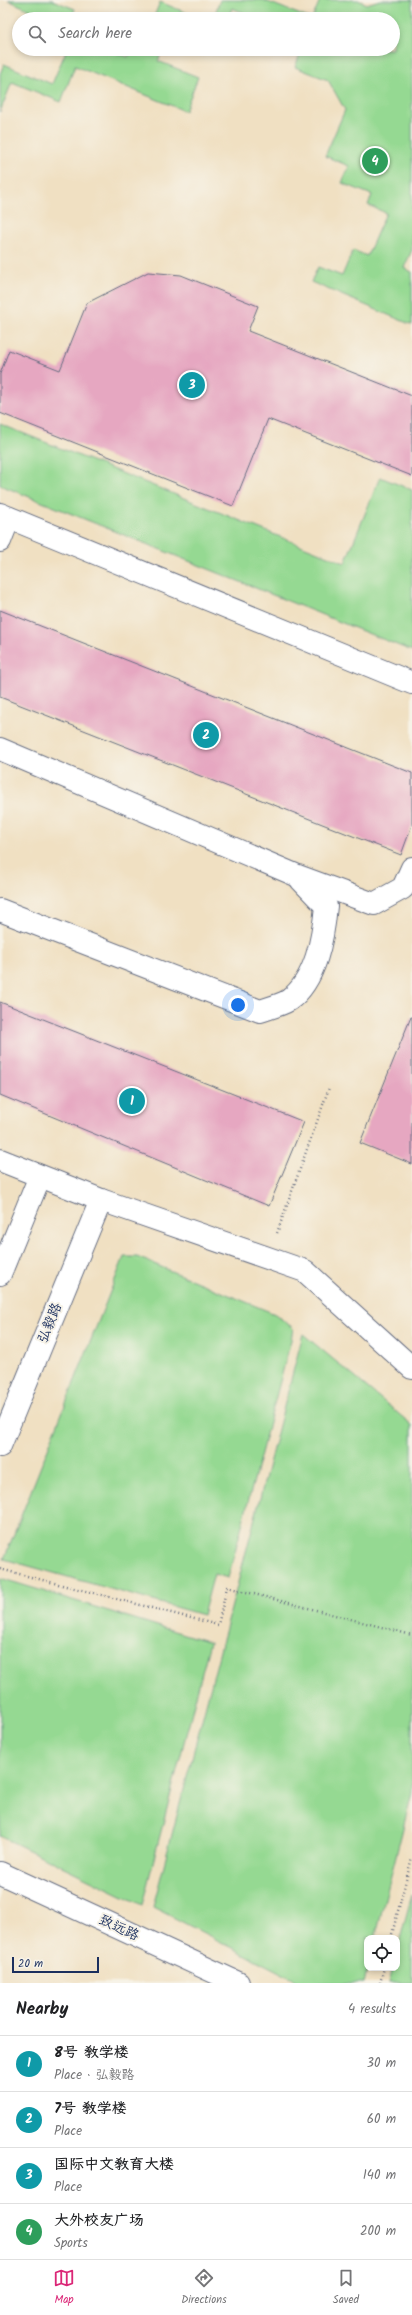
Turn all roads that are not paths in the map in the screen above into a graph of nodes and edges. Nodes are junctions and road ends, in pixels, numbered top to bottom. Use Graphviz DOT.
graph roads {
  1 [pos="5,516"];
  2 [pos="0,541"];
  3 [pos="412,683"];
  4 [pos="0,749"];
  5 [pos="412,868"];
  6 [pos="298,876"];
  7 [pos="0,910"];
  8 [pos="0,1160"];
  9 [pos="40,1176"];
  10 [pos="101,1200"];
  11 [pos="0,1274"];
  12 [pos="412,1368"];
  13 [pos="0,1446"];
  14 [pos="0,1873"];
  15 [pos="238,1983"];
  1 -- 2 [label="street"];
  1 -- 3 [label="street"];
  4 -- 6 [label="street"];
  5 -- 6 [label="street"];
  6 -- 7 [label="street"];
  8 -- 9 [label="street"];
  9 -- 10 [label="street"];
  9 -- 11 [label="street"];
  10 -- 12 [label="street"];
  10 -- 13 [label="street, 弘毅路"];
  14 -- 15 [label="street, 致远路"];
}
